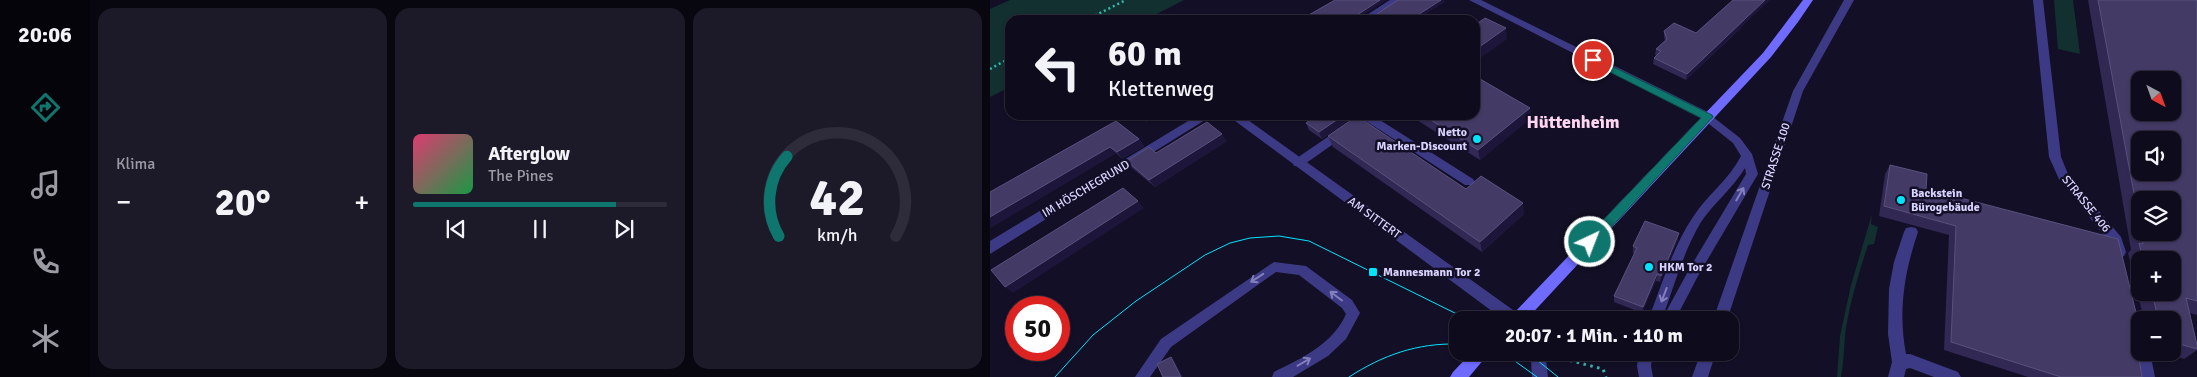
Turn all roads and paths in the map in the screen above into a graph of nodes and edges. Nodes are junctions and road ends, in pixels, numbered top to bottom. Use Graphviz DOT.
graph roads {
  1 [pos="1126,0"];
  2 [pos="1397,0"];
  3 [pos="1474,0"];
  4 [pos="1808,0"];
  5 [pos="1849,0"];
  6 [pos="2038,0"];
  7 [pos="1096,15"];
  8 [pos="1372,15"];
  9 [pos="1005,60"];
  10 [pos="990,68"];
  11 [pos="1708,117"];
  12 [pos="1199,120"];
  13 [pos="1241,120"];
  14 [pos="1360,120"];
  15 [pos="1372,120"];
  16 [pos="1747,154"];
  17 [pos="1298,163"];
  18 [pos="1469,182"];
  19 [pos="1911,232"];
  20 [pos="990,248"];
  21 [pos="2121,260"];
  22 [pos="2131,307"];
  23 [pos="1504,311"];
  24 [pos="1525,311"];
  25 [pos="1658,311"];
  26 [pos="1673,311"];
  27 [pos="1723,311"];
  28 [pos="2132,311"];
  29 [pos="1474,361"];
  30 [pos="1537,361"];
  31 [pos="1572,361"];
  32 [pos="1706,361"];
  33 [pos="2144,361"];
  34 [pos="1898,370"];
  35 [pos="1142,377"];
  36 [pos="1279,377"];
  37 [pos="1458,377"];
  38 [pos="1540,377"];
  39 [pos="1606,377"];
  40 [pos="1700,377"];
  41 [pos="1954,377"];
  42 [pos="2147,377"];
  1 -- 7 [label="path"];
  2 -- 8 [label="street"];
  3 -- 11 [label="street"];
  4 -- 11 [label="main road"];
  5 -- 27 [label="street, STRASSE 100"];
  6 -- 21 [label="street, STRASSE 406"];
  9 -- 10 [label="path"];
  11 -- 16 [label="lane"];
  11 -- 24 [label="main road"];
  12 -- 20 [label="street, IM HÖSCHEGRUND"];
  13 -- 17 [label="street, AM SITTERT"];
  14 -- 17 [label="lane"];
  15 -- 18 [label="lane"];
  16 -- 25 [label="lane, one-way"];
  26 -- 16 [label="lane, one-way"];
  17 -- 23 [label="street, AM SITTERT"];
  19 -- 34 [label="street"];
  22 -- 28 [label="street"];
  29 -- 37 [label="main road"];
  30 -- 38 [label="street"];
  31 -- 39 [label="path"];
  32 -- 40 [label="street"];
  33 -- 42 [label="street"];
  34 -- 41 [label="street"];
  36 -- 35 [label="lane, one-way"];
}
